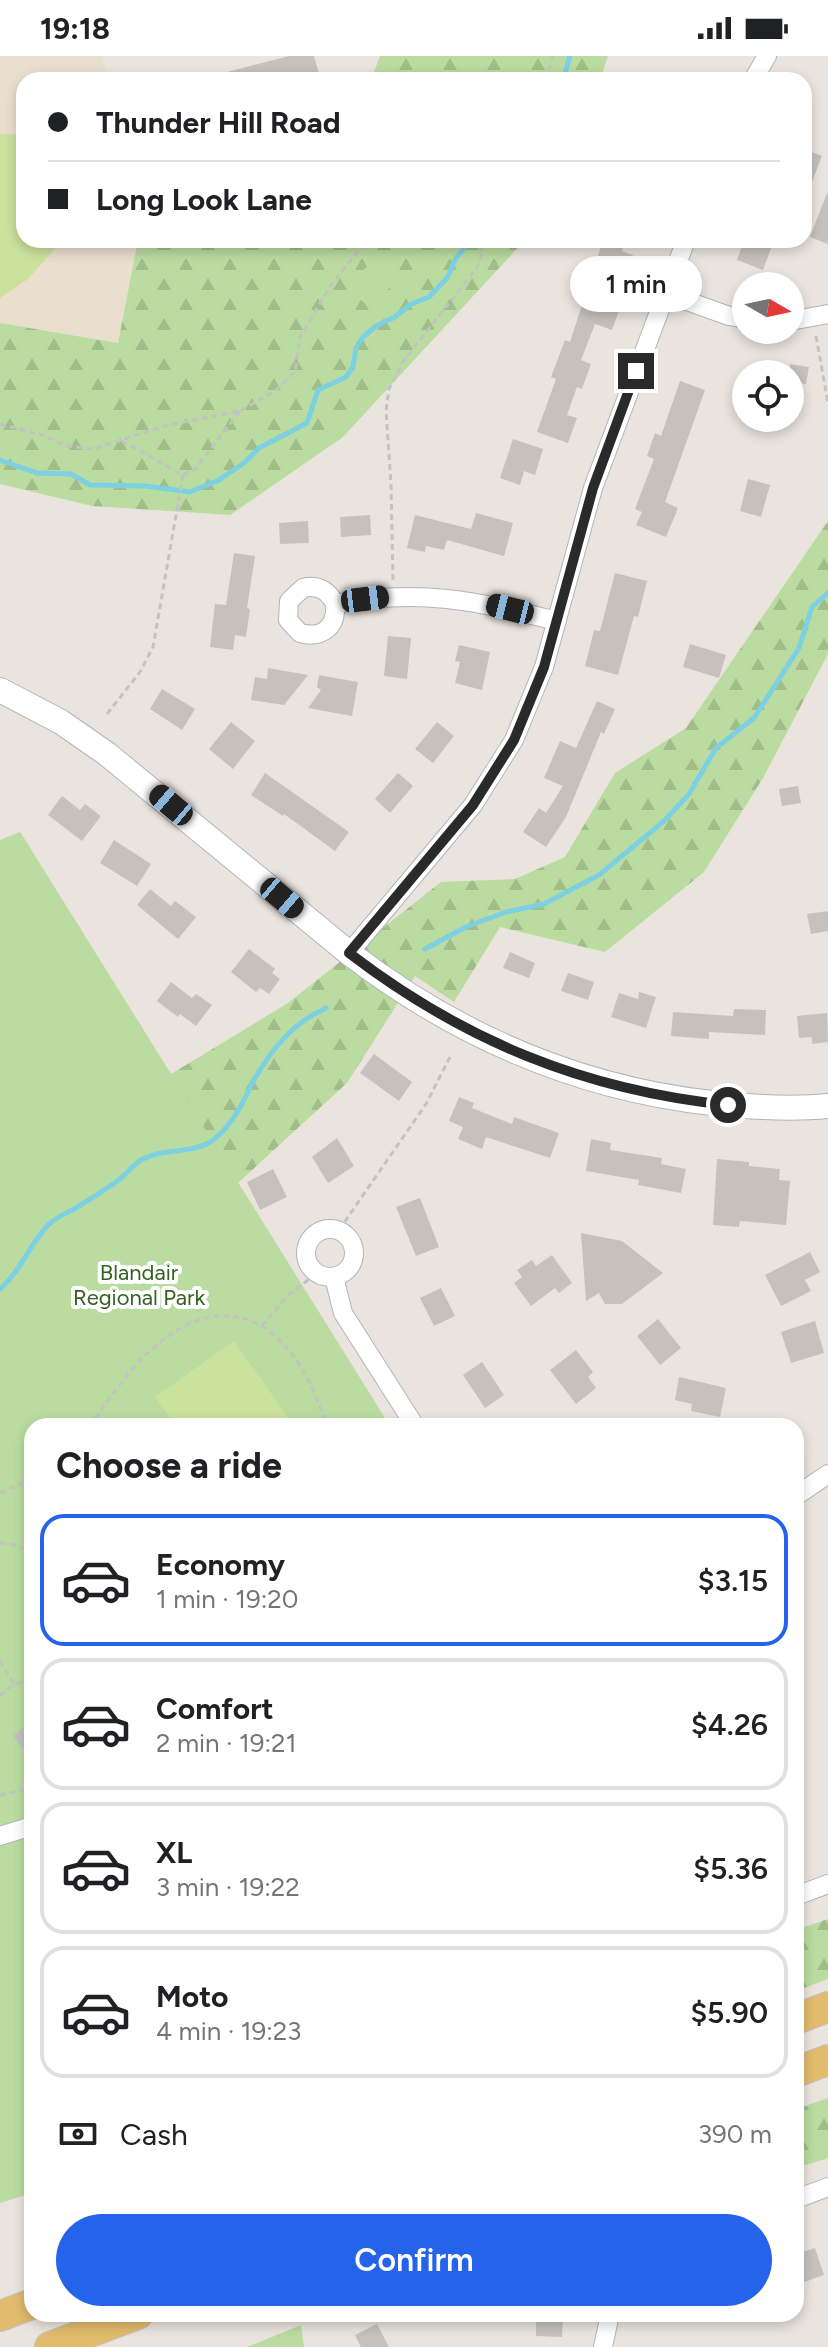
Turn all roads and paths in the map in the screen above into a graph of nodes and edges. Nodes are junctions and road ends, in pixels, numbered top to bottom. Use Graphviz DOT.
graph roads {
  1 [pos="363,248"];
  2 [pos="481,248"];
  3 [pos="683,248"];
  4 [pos="665,293"];
  5 [pos="819,316"];
  6 [pos="732,317"];
  7 [pos="828,403"];
  8 [pos="240,411"];
  9 [pos="0,424"];
  10 [pos="122,441"];
  11 [pos="183,475"];
  12 [pos="393,595"];
  13 [pos="335,604"];
  14 [pos="557,621"];
  15 [pos="0,690"];
  16 [pos="107,714"];
  17 [pos="349,953"];
  18 [pos="451,1055"];
  19 [pos="828,1106"];
  20 [pos="339,1230"];
  21 [pos="325,1275"];
  22 [pos="262,1326"];
  23 [pos="95,1418"];
  24 [pos="323,1418"];
  25 [pos="410,1418"];
  26 [pos="828,1474"];
  27 [pos="24,1482"];
  28 [pos="804,1490"];
  29 [pos="0,1493"];
  30 [pos="0,1543"];
  31 [pos="24,1549"];
  32 [pos="0,1661"];
  33 [pos="24,1682"];
  34 [pos="14,1684"];
  35 [pos="0,1696"];
  36 [pos="24,1790"];
  37 [pos="0,1795"];
  38 [pos="24,1828"];
  39 [pos="0,1836"];
  40 [pos="828,1884"];
  41 [pos="804,1893"];
  42 [pos="828,2007"];
  43 [pos="804,2016"];
  44 [pos="828,2060"];
  45 [pos="804,2069"];
  46 [pos="828,2187"];
  47 [pos="804,2196"];
  48 [pos="24,2304"];
  49 [pos="24,2306"];
  50 [pos="0,2308"];
  51 [pos="0,2316"];
  52 [pos="117,2322"];
  53 [pos="608,2322"];
  54 [pos="50,2347"];
  55 [pos="603,2347"];
  1 -- 8 [label="path"];
  2 -- 12 [label="path"];
  3 -- 4 [label="street"];
  4 -- 6 [label="street"];
  4 -- 14 [label="street"];
  5 -- 7 [label="path"];
  8 -- 10 [label="path"];
  8 -- 11 [label="path"];
  9 -- 10 [label="path"];
  10 -- 11 [label="path"];
  11 -- 16 [label="path"];
  12 -- 13 [label="street"];
  12 -- 14 [label="street"];
  14 -- 17 [label="street"];
  15 -- 17 [label="street"];
  17 -- 19 [label="street"];
  18 -- 20 [label="path"];
  20 -- 21 [label="street"];
  20 -- 21 [label="street"];
  21 -- 22 [label="path"];
  21 -- 25 [label="street"];
  22 -- 23 [label="path"];
  22 -- 24 [label="path"];
  26 -- 28 [label="street"];
  27 -- 29 [label="path"];
  30 -- 31 [label="path"];
  32 -- 34 [label="path"];
  33 -- 34 [label="path"];
  34 -- 35 [label="path"];
  36 -- 37 [label="path"];
  38 -- 39 [label="street"];
  40 -- 41 [label="street"];
  42 -- 43 [label="main road"];
  44 -- 45 [label="main road"];
  46 -- 47 [label="street"];
  48 -- 50 [label="main road"];
  49 -- 51 [label="main road"];
  52 -- 54 [label="main road"];
  53 -- 55 [label="street"];
}
